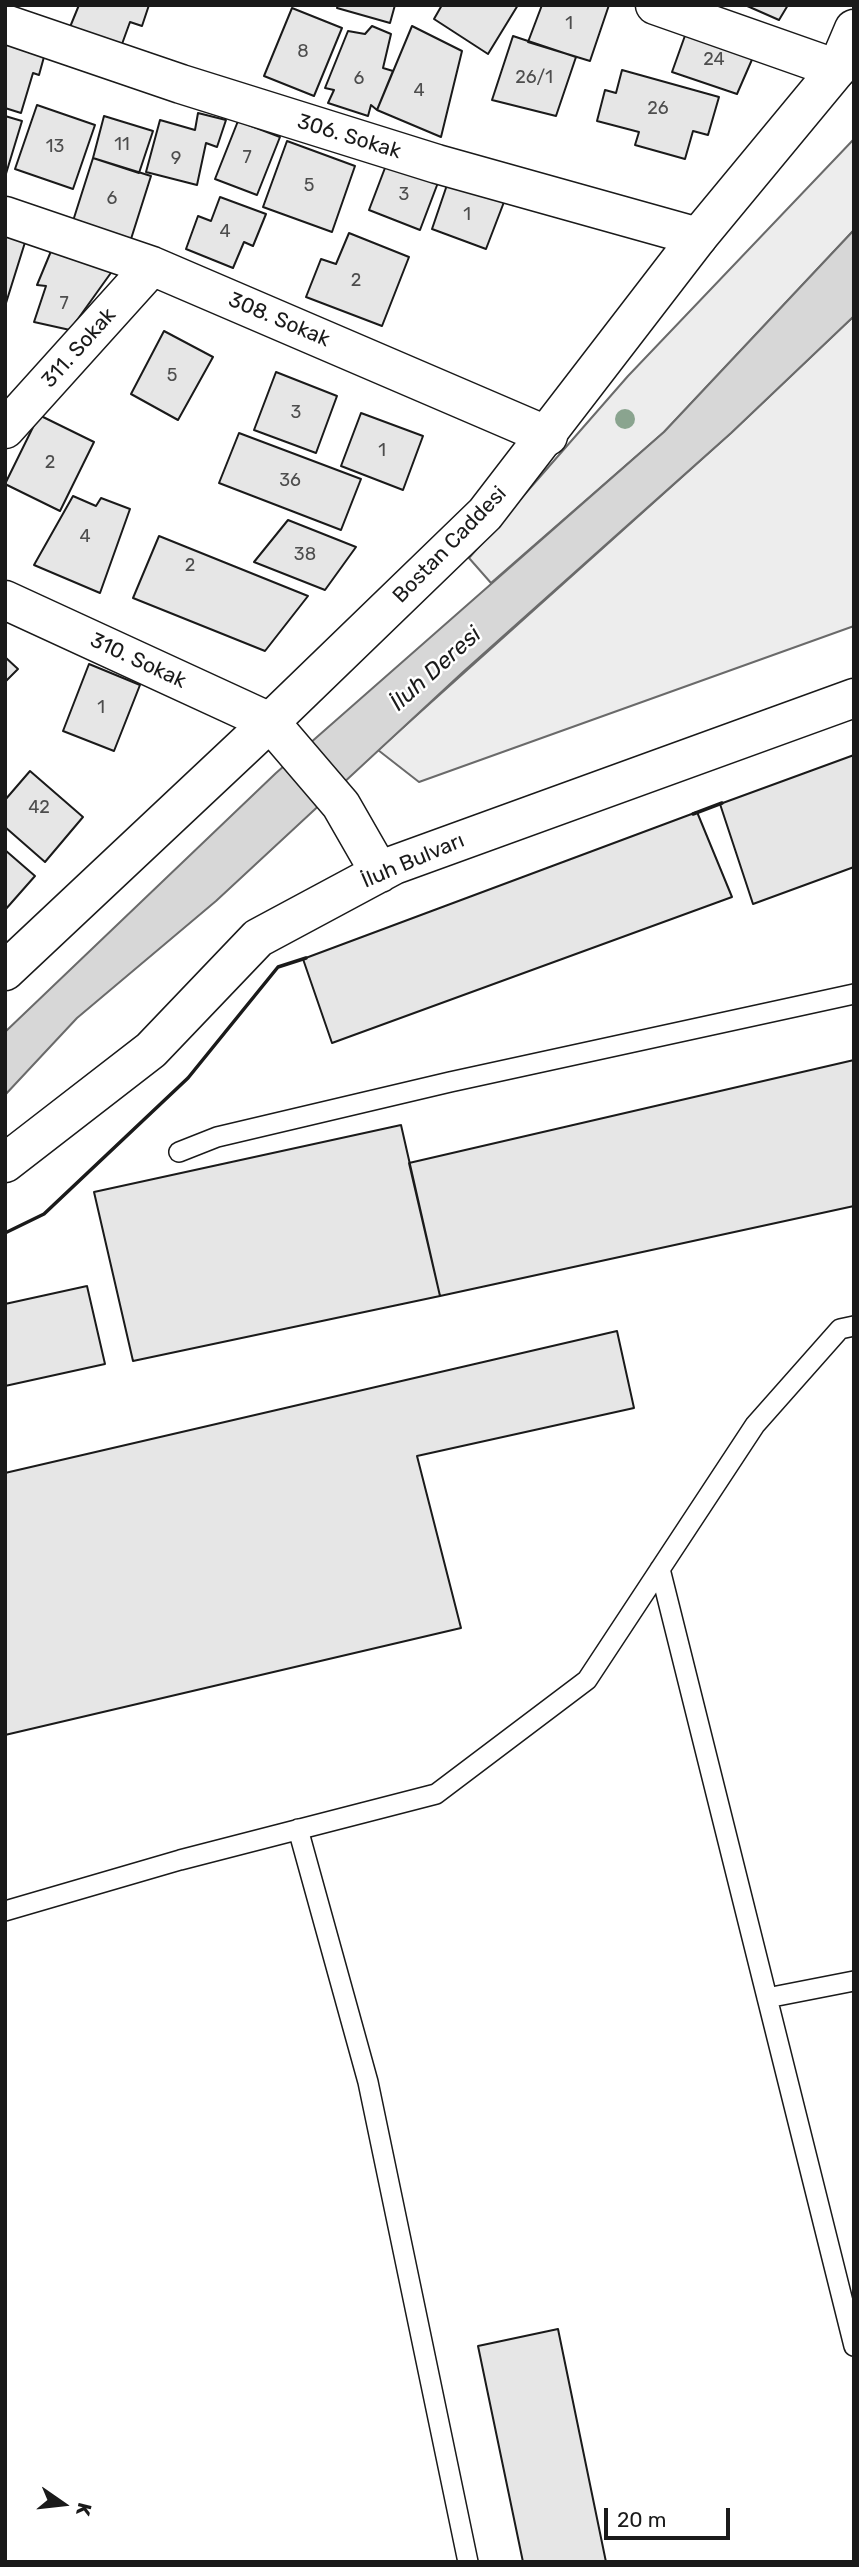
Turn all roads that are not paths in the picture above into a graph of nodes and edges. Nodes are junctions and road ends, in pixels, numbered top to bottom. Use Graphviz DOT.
graph roads {
  1 [pos="655,5"];
  2 [pos="5,24"];
  3 [pos="854,29"];
  4 [pos="845,63"];
  5 [pos="5,216"];
  6 [pos="698,237"];
  7 [pos="152,266"];
  8 [pos="5,429"];
  9 [pos="548,436"];
  10 [pos="5,600"];
  11 [pos="854,698"];
  12 [pos="282,735"];
  13 [pos="380,873"];
  14 [pos="5,971"];
  15 [pos="854,994"];
  16 [pos="179,1152"];
  17 [pos="5,1163"];
  18 [pos="854,1326"];
  19 [pos="660,1569"];
  20 [pos="298,1829"];
  21 [pos="5,1911"];
  22 [pos="854,1981"];
  23 [pos="767,1998"];
  24 [pos="847,2288"];
  25 [pos="854,2346"];
  26 [pos="468,2562"];
  1 -- 4 [label="street"];
  2 -- 6 [label="street, 306. Sokak"];
  3 -- 4 [label="street, Bostan Caddesi"];
  4 -- 6 [label="street, Bostan Caddesi"];
  5 -- 7 [label="street, 308. Sokak"];
  6 -- 9 [label="street, Bostan Caddesi"];
  7 -- 8 [label="street, 311. Sokak"];
  7 -- 9 [label="street, 308. Sokak"];
  9 -- 12 [label="street, Bostan Caddesi"];
  10 -- 12 [label="street, 310. Sokak"];
  11 -- 13 [label="street, İluh Bulvarı"];
  12 -- 13 [label="street"];
  12 -- 14 [label="street, Bostan Caddesi"];
  13 -- 17 [label="street, İluh Bulvarı"];
  15 -- 16 [label="lane"];
  18 -- 19 [label="lane"];
  19 -- 20 [label="lane"];
  19 -- 23 [label="lane"];
  20 -- 21 [label="lane"];
  20 -- 26 [label="lane"];
  22 -- 23 [label="lane"];
  23 -- 24 [label="lane"];
  24 -- 25 [label="lane"];
}
